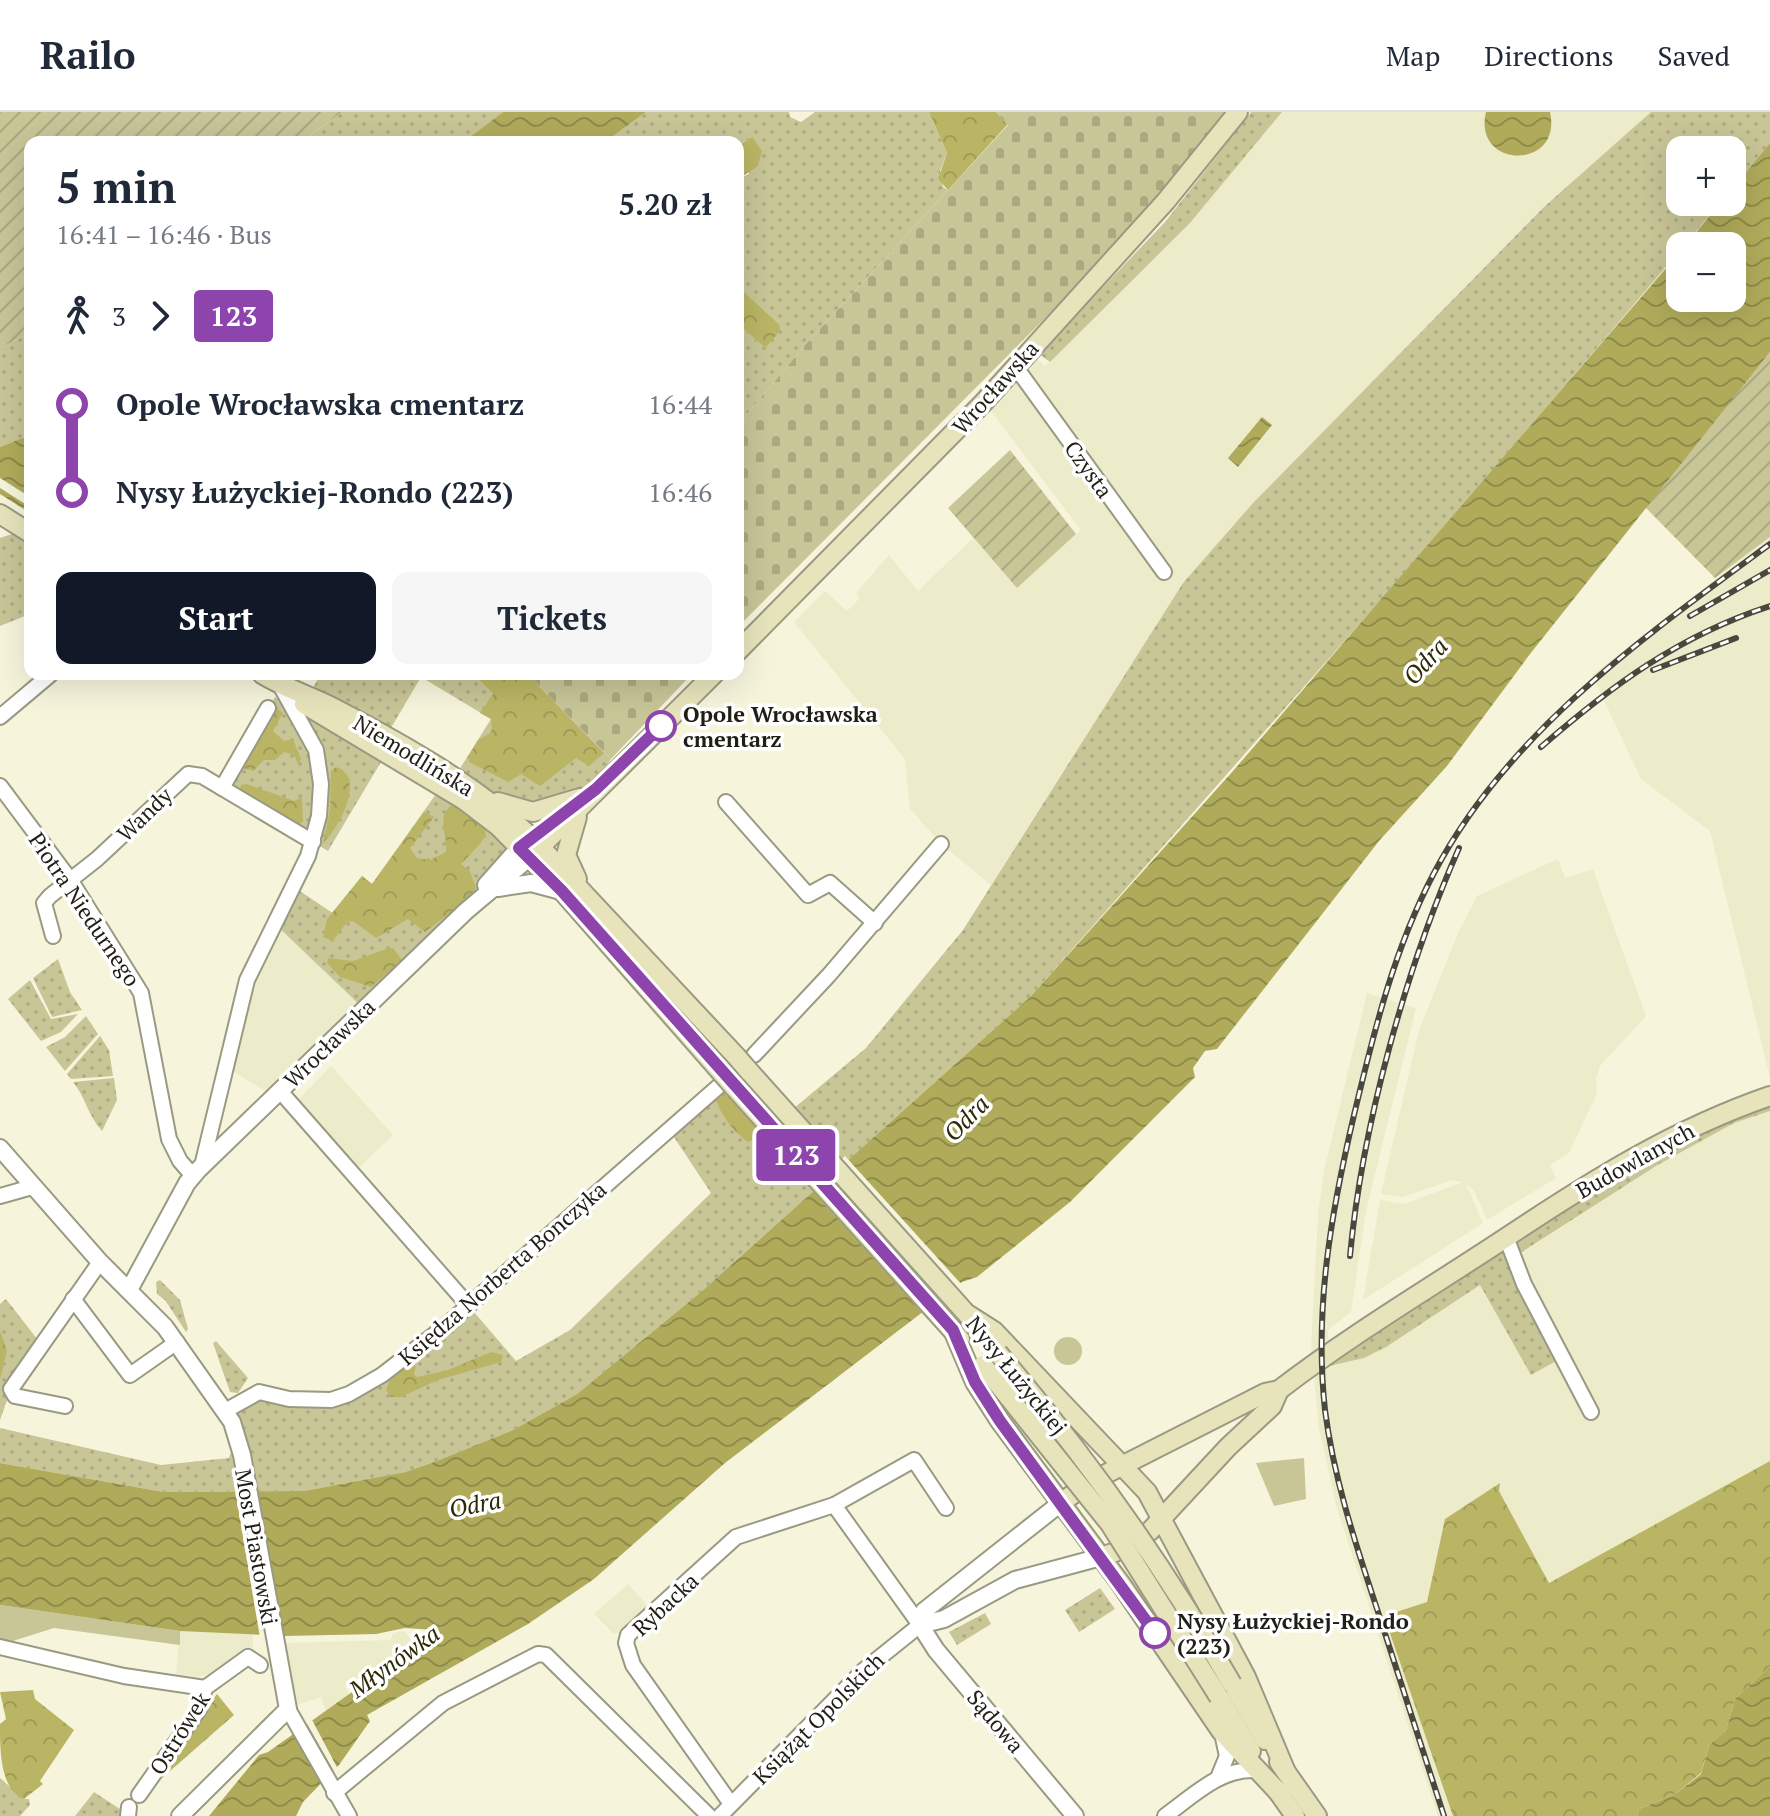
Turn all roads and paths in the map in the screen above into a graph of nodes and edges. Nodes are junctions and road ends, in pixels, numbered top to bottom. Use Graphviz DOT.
graph roads {
  1 [pos="1238,112"];
  2 [pos="1015,366"];
  3 [pos="0,514"];
  4 [pos="24,529"];
  5 [pos="1164,572"];
  6 [pos="744,645"];
  7 [pos="44,680"];
  8 [pos="272,680"];
  9 [pos="708,680"];
  10 [pos="283,687"];
  11 [pos="268,708"];
  12 [pos="0,717"];
  13 [pos="331,722"];
  14 [pos="314,744"];
  15 [pos="0,786"];
  16 [pos="222,788"];
  17 [pos="483,797"];
  18 [pos="586,798"];
  19 [pos="726,802"];
  20 [pos="313,842"];
  21 [pos="941,844"];
  22 [pos="530,848"];
  23 [pos="71,881"];
  24 [pos="562,891"];
  25 [pos="489,892"];
  26 [pos="589,898"];
  27 [pos="466,911"];
  28 [pos="875,923"];
  29 [pos="53,936"];
  30 [pos="746,1061"];
  31 [pos="724,1081"];
  32 [pos="280,1091"];
  33 [pos="1770,1096"];
  34 [pos="0,1148"];
  35 [pos="197,1171"];
  36 [pos="32,1187"];
  37 [pos="0,1196"];
  38 [pos="1506,1237"];
  39 [pos="100,1262"];
  40 [pos="129,1290"];
  41 [pos="73,1299"];
  42 [pos="468,1305"];
  43 [pos="953,1330"];
  44 [pos="177,1342"];
  45 [pos="990,1347"];
  46 [pos="1279,1390"];
  47 [pos="65,1406"];
  48 [pos="225,1411"];
  49 [pos="1591,1412"];
  50 [pos="1124,1467"];
  51 [pos="1062,1502"];
  52 [pos="834,1505"];
  53 [pos="946,1508"];
  54 [pos="1160,1521"];
  55 [pos="1101,1557"];
  56 [pos="920,1625"];
  57 [pos="0,1647"];
  58 [pos="260,1665"];
  59 [pos="205,1688"];
  60 [pos="1225,1691"];
  61 [pos="288,1709"];
  62 [pos="1221,1731"];
  63 [pos="1256,1770"];
  64 [pos="1286,1772"];
  65 [pos="1217,1778"];
  66 [pos="334,1793"];
  67 [pos="139,1795"];
  68 [pos="1282,1796"];
  69 [pos="731,1804"];
  70 [pos="180,1816"];
  71 [pos="349,1816"];
  72 [pos="709,1816"];
  73 [pos="720,1816"];
  74 [pos="1075,1816"];
  75 [pos="1165,1816"];
  76 [pos="1295,1816"];
  77 [pos="1317,1816"];
  1 -- 2 [label="main road, Wrocławska"];
  2 -- 5 [label="street, Czysta"];
  2 -- 6 [label="main road, Wrocławska"];
  3 -- 4 [label="main road"];
  7 -- 12 [label="street"];
  8 -- 10 [label="main road, Niemodlińska"];
  9 -- 18 [label="main road, Wrocławska"];
  10 -- 13 [label="main road, Niemodlińska"];
  10 -- 14 [label="street"];
  10 -- 17 [label="main road, Niemodlińska"];
  11 -- 16 [label="street"];
  13 -- 14 [label="street"];
  13 -- 22 [label="main road, Niemodlińska"];
  14 -- 20 [label="street"];
  15 -- 23 [label="street, Piotra Niedurnego"];
  16 -- 20 [label="street, Wandy"];
  16 -- 23 [label="street, Wandy"];
  17 -- 18 [label="main road"];
  17 -- 22 [label="main road, Niemodlińska"];
  18 -- 22 [label="main road, Wrocławska"];
  18 -- 26 [label="main road"];
  19 -- 28 [label="street"];
  20 -- 35 [label="street"];
  21 -- 28 [label="street"];
  22 -- 24 [label="main road, Nysy Łużyckiej"];
  22 -- 25 [label="street, Wrocławska"];
  22 -- 26 [label="main road, Nysy Łużyckiej"];
  22 -- 27 [label="street, Wrocławska"];
  23 -- 29 [label="street, Wandy"];
  23 -- 35 [label="street, Piotra Niedurnego"];
  24 -- 25 [label="street"];
  24 -- 31 [label="main road, Nysy Łużyckiej"];
  25 -- 27 [label="street, Wrocławska"];
  26 -- 30 [label="main road, Nysy Łużyckiej"];
  27 -- 32 [label="street, Wrocławska"];
  28 -- 30 [label="street"];
  30 -- 45 [label="main road, Nysy Łużyckiej"];
  31 -- 42 [label="street, Księdza Norberta Bonczyka"];
  31 -- 43 [label="main road, Nysy Łużyckiej"];
  32 -- 35 [label="street, Wrocławska"];
  32 -- 42 [label="street"];
  33 -- 38 [label="main road, Budowlanych"];
  34 -- 36 [label="street, Most Piastowski"];
  35 -- 40 [label="street, Wrocławska"];
  36 -- 37 [label="street"];
  36 -- 39 [label="street, Most Piastowski"];
  38 -- 46 [label="main road, Budowlanych"];
  38 -- 49 [label="street"];
  39 -- 40 [label="street, Most Piastowski"];
  39 -- 41 [label="street"];
  40 -- 44 [label="street, Most Piastowski"];
  41 -- 44 [label="street"];
  41 -- 47 [label="street"];
  42 -- 48 [label="street, Księdza Norberta Bonczyka"];
  43 -- 45 [label="main road, Nysy Łużyckiej"];
  43 -- 51 [label="main road"];
  44 -- 48 [label="street, Most Piastowski"];
  45 -- 50 [label="main road"];
  45 -- 60 [label="main road, Nysy Łużyckiej, bridge"];
  46 -- 50 [label="main road, Budowlanych"];
  46 -- 54 [label="main road, Budowlanych"];
  48 -- 61 [label="street, Most Piastowski"];
  50 -- 51 [label="main road, Budowlanych"];
  50 -- 54 [label="main road"];
  51 -- 55 [label="main road"];
  51 -- 56 [label="street, Książąt Opolskich"];
  52 -- 53 [label="street"];
  52 -- 56 [label="street"];
  52 -- 69 [label="street, Rybacka"];
  54 -- 55 [label="main road, Budowlanych"];
  54 -- 64 [label="main road"];
  55 -- 56 [label="street, Książąt Opolskich"];
  55 -- 62 [label="main road"];
  56 -- 69 [label="street, Książąt Opolskich"];
  56 -- 74 [label="street, Sądowa"];
  57 -- 59 [label="street"];
  58 -- 59 [label="street, Ostrówek"];
  59 -- 67 [label="street, Ostrówek"];
  60 -- 64 [label="main road, Nysy Łużyckiej"];
  60 -- 68 [label="main road, Nysy Łużyckiej"];
  61 -- 66 [label="street"];
  61 -- 70 [label="street"];
  62 -- 63 [label="main road"];
  62 -- 65 [label="street"];
  63 -- 65 [label="street"];
  63 -- 68 [label="main road"];
  64 -- 77 [label="main road, Nysy Łużyckiej"];
  65 -- 75 [label="street"];
  66 -- 71 [label="street"];
  66 -- 72 [label="street"];
  68 -- 76 [label="main road, Nysy Łużyckiej"];
  69 -- 73 [label="street, Książąt Opolskich"];
}
